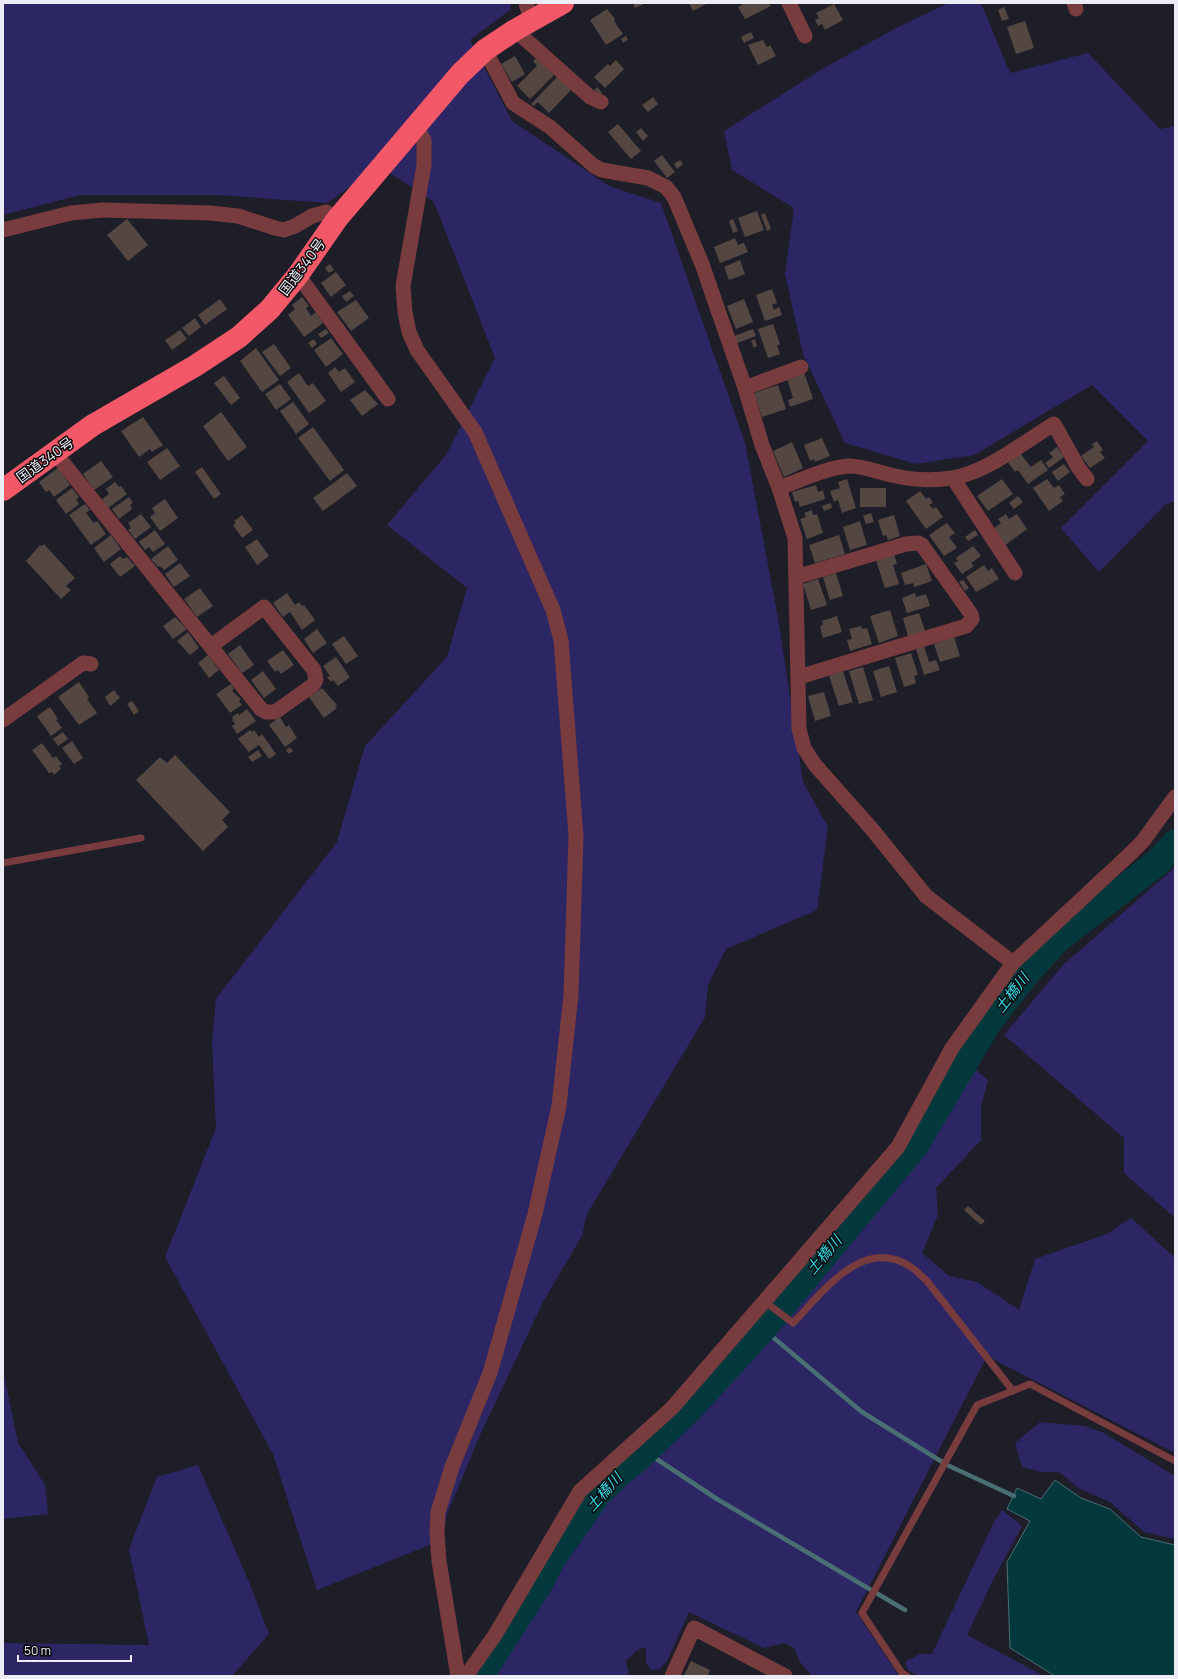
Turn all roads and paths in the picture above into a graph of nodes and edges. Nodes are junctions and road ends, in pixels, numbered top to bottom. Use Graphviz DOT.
graph roads {
  1 [pos="563,3"];
  2 [pos="789,3"];
  3 [pos="524,18"];
  4 [pos="805,36"];
  5 [pos="485,50"];
  6 [pos="601,102"];
  7 [pos="416,126"];
  8 [pos="337,219"];
  9 [pos="3,230"];
  10 [pos="298,275"];
  11 [pos="801,367"];
  12 [pos="745,388"];
  13 [pos="388,399"];
  14 [pos="55,453"];
  15 [pos="953,478"];
  16 [pos="1087,479"];
  17 [pos="779,488"];
  18 [pos="3,490"];
  19 [pos="1016,573"];
  20 [pos="796,577"];
  21 [pos="211,646"];
  22 [pos="91,664"];
  23 [pos="799,677"];
  24 [pos="3,720"];
  25 [pos="1175,797"];
  26 [pos="141,838"];
  27 [pos="3,863"];
  28 [pos="1013,963"];
  29 [pos="764,1301"];
  30 [pos="1012,1391"];
  31 [pos="1175,1461"];
  32 [pos="458,1676"];
  33 [pos="466,1676"];
  34 [pos="672,1676"];
  35 [pos="785,1676"];
  36 [pos="907,1676"];
  1 -- 3 [label="highway, 国道340号"];
  2 -- 4 [label="street"];
  3 -- 5 [label="highway, 国道340号"];
  3 -- 6 [label="street"];
  5 -- 7 [label="highway, 国道340号"];
  5 -- 12 [label="street"];
  7 -- 8 [label="highway, 国道340号"];
  7 -- 32 [label="street"];
  8 -- 9 [label="street"];
  8 -- 10 [label="highway, 国道340号"];
  10 -- 13 [label="street"];
  10 -- 14 [label="highway, 国道340号"];
  11 -- 12 [label="street"];
  12 -- 17 [label="street"];
  14 -- 18 [label="highway, 国道340号"];
  14 -- 21 [label="street"];
  15 -- 16 [label="street"];
  15 -- 17 [label="street"];
  15 -- 19 [label="street"];
  17 -- 20 [label="street"];
  20 -- 23 [label="street"];
  20 -- 23 [label="street"];
  21 -- 21 [label="street"];
  22 -- 24 [label="street"];
  23 -- 28 [label="street"];
  25 -- 28 [label="street"];
  26 -- 27 [label="lane"];
  28 -- 29 [label="street"];
  29 -- 30 [label="lane"];
  29 -- 33 [label="street"];
  30 -- 31 [label="lane"];
  30 -- 36 [label="lane"];
  34 -- 35 [label="street"];
}
